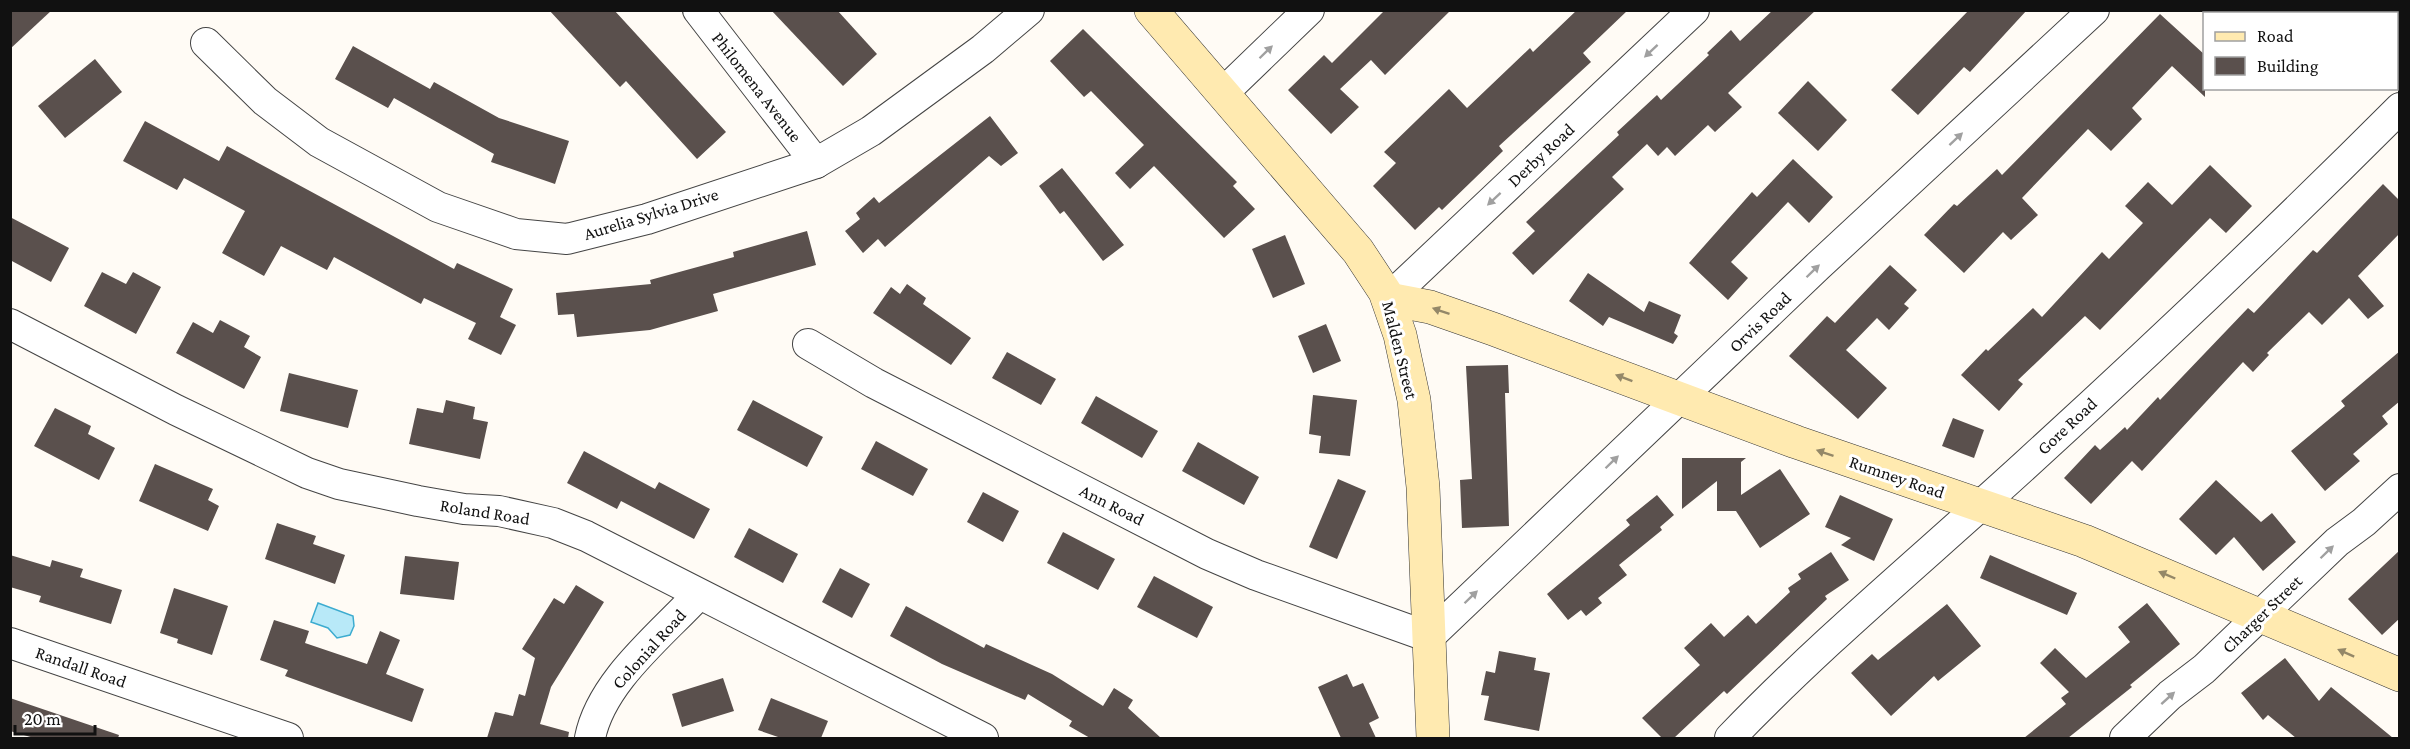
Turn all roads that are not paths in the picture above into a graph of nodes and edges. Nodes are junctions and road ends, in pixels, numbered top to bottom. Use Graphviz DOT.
graph roads {
  1 [pos="698,10"];
  2 [pos="1029,10"];
  3 [pos="1151,10"];
  4 [pos="1309,10"];
  5 [pos="1694,10"];
  6 [pos="2094,10"];
  7 [pos="206,43"];
  8 [pos="1224,92"];
  9 [pos="2400,108"];
  10 [pos="816,163"];
  11 [pos="1388,299"];
  12 [pos="10,324"];
  13 [pos="808,344"];
  14 [pos="1679,399"];
  15 [pos="2400,489"];
  16 [pos="1980,505"];
  17 [pos="698,595"];
  18 [pos="2261,615"];
  19 [pos="1429,637"];
  20 [pos="10,643"];
  21 [pos="2400,675"];
  22 [pos="248,731"];
  23 [pos="288,738"];
  24 [pos="590,738"];
  25 [pos="982,738"];
  26 [pos="1433,738"];
  27 [pos="1730,738"];
  28 [pos="2125,738"];
  1 -- 10 [label="street, Philomena Avenue"];
  2 -- 10 [label="street, Aurelia Sylvia Drive"];
  3 -- 8 [label="street, Malden Street"];
  8 -- 4 [label="street, one-way"];
  5 -- 11 [label="street, Derby Road, one-way"];
  14 -- 6 [label="street, Orvis Road, one-way"];
  7 -- 10 [label="street, Aurelia Sylvia Drive"];
  8 -- 11 [label="street, Malden Street"];
  9 -- 16 [label="street, Gore Road"];
  14 -- 11 [label="street, Rumney Road, one-way"];
  11 -- 19 [label="street, Malden Street"];
  12 -- 17 [label="street, Roland Road"];
  13 -- 19 [label="street, Ann Road"];
  16 -- 14 [label="street, Rumney Road, one-way"];
  19 -- 14 [label="street, Orvis Road, one-way"];
  18 -- 15 [label="street, Charger Street, one-way"];
  18 -- 16 [label="street, Rumney Road, one-way"];
  16 -- 27 [label="street, Gore Road"];
  17 -- 24 [label="street, Colonial Road"];
  17 -- 25 [label="street, Roland Road"];
  21 -- 18 [label="street, Rumney Road, one-way"];
  28 -- 18 [label="street, Charger Street, one-way"];
  19 -- 26 [label="street, Malden Street"];
  20 -- 22 [label="street, Randall Road"];
  22 -- 23 [label="street, Randall Road"];
}
